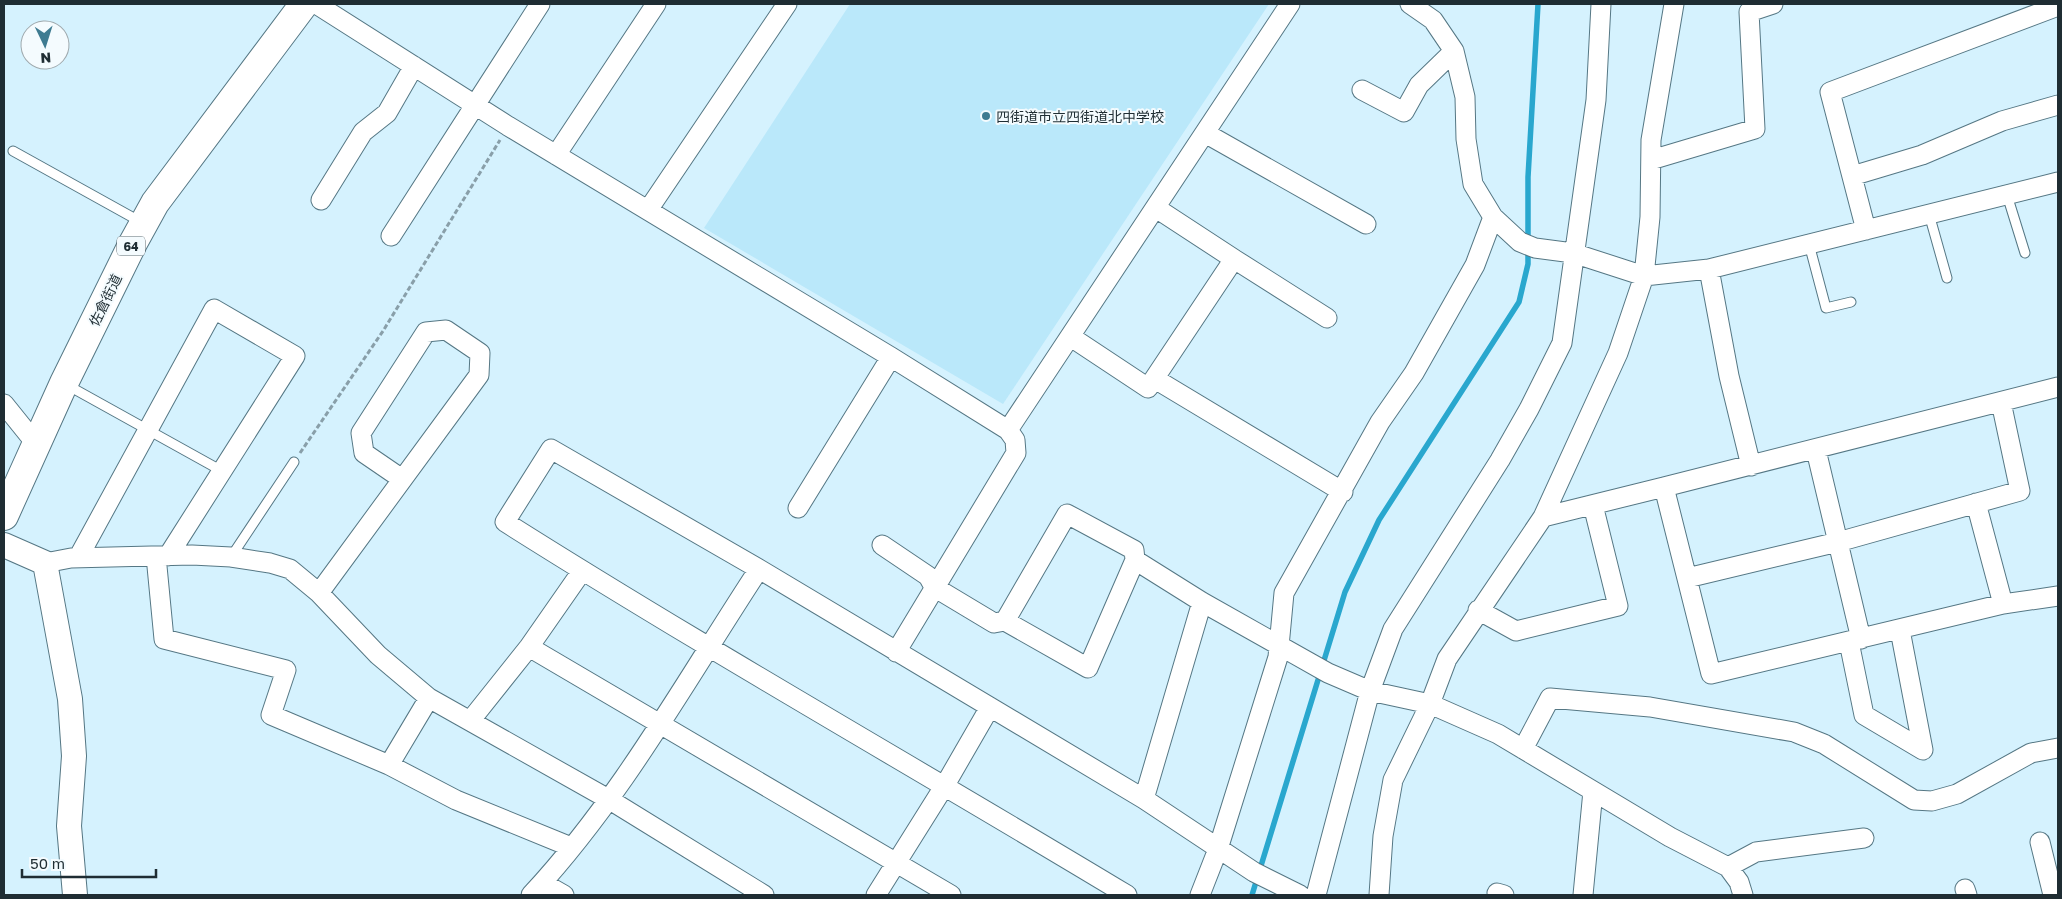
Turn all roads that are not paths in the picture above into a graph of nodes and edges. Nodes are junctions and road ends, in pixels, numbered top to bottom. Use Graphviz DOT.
graph roads {
  1 [pos="304,4"];
  2 [pos="316,4"];
  3 [pos="540,4"];
  4 [pos="656,4"];
  5 [pos="787,4"];
  6 [pos="1290,4"];
  7 [pos="1410,4"];
  8 [pos="1601,4"];
  9 [pos="1674,4"];
  10 [pos="1773,4"];
  11 [pos="2058,6"];
  12 [pos="1454,51"];
  13 [pos="414,66"];
  14 [pos="1362,90"];
  15 [pos="2058,105"];
  16 [pos="475,106"];
  17 [pos="1205,133"];
  18 [pos="13,151"];
  19 [pos="556,155"];
  20 [pos="1651,160"];
  21 [pos="1852,176"];
  22 [pos="2058,182"];
  23 [pos="2006,195"];
  24 [pos="321,200"];
  25 [pos="1156,208"];
  26 [pos="648,210"];
  27 [pos="1929,214"];
  28 [pos="1493,216"];
  29 [pos="144,224"];
  30 [pos="1366,224"];
  31 [pos="1866,230"];
  32 [pos="391,236"];
  33 [pos="1809,244"];
  34 [pos="1573,253"];
  35 [pos="2025,253"];
  36 [pos="1234,259"];
  37 [pos="1709,269"];
  38 [pos="1644,276"];
  39 [pos="1947,278"];
  40 [pos="1851,302"];
  41 [pos="1327,318"];
  42 [pos="1071,337"];
  43 [pos="891,356"];
  44 [pos="1155,379"];
  45 [pos="64,383"];
  46 [pos="2058,387"];
  47 [pos="2001,402"];
  48 [pos="4,404"];
  49 [pos="149,429"];
  50 [pos="1008,430"];
  51 [pos="37,445"];
  52 [pos="1816,450"];
  53 [pos="294,462"];
  54 [pos="1751,466"];
  55 [pos="222,471"];
  56 [pos="402,479"];
  57 [pos="1664,487"];
  58 [pos="1342,492"];
  59 [pos="1976,503"];
  60 [pos="1593,505"];
  61 [pos="798,508"];
  62 [pos="4,516"];
  63 [pos="1543,517"];
  64 [pos="1838,542"];
  65 [pos="4,545"];
  66 [pos="882,545"];
  67 [pos="162,556"];
  68 [pos="231,557"];
  69 [pos="78,558"];
  70 [pos="1135,560"];
  71 [pos="44,563"];
  72 [pos="759,569"];
  73 [pos="582,571"];
  74 [pos="1687,578"];
  75 [pos="934,587"];
  76 [pos="319,593"];
  77 [pos="2058,596"];
  78 [pos="1202,602"];
  79 [pos="2003,604"];
  80 [pos="1478,610"];
  81 [pos="1005,621"];
  82 [pos="1900,630"];
  83 [pos="1855,640"];
  84 [pos="1279,644"];
  85 [pos="709,646"];
  86 [pos="529,647"];
  87 [pos="896,652"];
  88 [pos="1370,691"];
  89 [pos="429,698"];
  90 [pos="1430,704"];
  91 [pos="990,707"];
  92 [pos="470,722"];
  93 [pos="662,725"];
  94 [pos="2058,748"];
  95 [pos="1523,749"];
  96 [pos="389,765"];
  97 [pos="946,785"];
  98 [pos="1593,791"];
  99 [pos="1144,799"];
  100 [pos="610,800"];
  101 [pos="1864,838"];
  102 [pos="2040,842"];
  103 [pos="571,848"];
  104 [pos="1218,849"];
  105 [pos="897,862"];
  106 [pos="1728,867"];
  107 [pos="537,889"];
  108 [pos="75,895"];
  109 [pos="564,895"];
  110 [pos="764,895"];
  111 [pos="876,895"];
  112 [pos="951,895"];
  113 [pos="1127,895"];
  114 [pos="1200,895"];
  115 [pos="1300,895"];
  116 [pos="1316,895"];
  117 [pos="1379,895"];
  118 [pos="1583,895"];
  119 [pos="1743,895"];
  120 [pos="2053,895"];
  1 -- 29 [label="main road, 佐倉街道 / 64"];
  2 -- 13 [label="street"];
  3 -- 16 [label="street"];
  4 -- 19 [label="street"];
  5 -- 26 [label="street"];
  6 -- 17 [label="street"];
  7 -- 12 [label="street"];
  8 -- 34 [label="street"];
  9 -- 20 [label="street"];
  10 -- 20 [label="street"];
  11 -- 21 [label="street"];
  12 -- 14 [label="street"];
  12 -- 28 [label="street"];
  13 -- 16 [label="street"];
  13 -- 24 [label="street"];
  15 -- 21 [label="street"];
  16 -- 19 [label="street"];
  16 -- 32 [label="street"];
  17 -- 25 [label="street"];
  17 -- 30 [label="street"];
  18 -- 29 [label="lane"];
  19 -- 26 [label="street"];
  20 -- 38 [label="street"];
  21 -- 31 [label="street"];
  22 -- 23 [label="street"];
  23 -- 27 [label="street"];
  23 -- 35 [label="lane"];
  25 -- 36 [label="street"];
  25 -- 42 [label="street"];
  26 -- 43 [label="street"];
  27 -- 31 [label="street"];
  27 -- 39 [label="lane"];
  28 -- 34 [label="street"];
  28 -- 58 [label="street"];
  29 -- 45 [label="main road, 佐倉街道 / 64"];
  31 -- 33 [label="street"];
  33 -- 37 [label="street"];
  33 -- 40 [label="lane"];
  34 -- 38 [label="street"];
  34 -- 88 [label="street"];
  36 -- 41 [label="street"];
  36 -- 44 [label="street"];
  37 -- 38 [label="street"];
  37 -- 54 [label="street"];
  38 -- 63 [label="street"];
  42 -- 44 [label="street"];
  42 -- 50 [label="street"];
  43 -- 50 [label="street"];
  43 -- 61 [label="street"];
  44 -- 58 [label="street"];
  45 -- 49 [label="lane"];
  45 -- 51 [label="main road, 佐倉街道 / 64"];
  46 -- 47 [label="street"];
  47 -- 52 [label="street"];
  47 -- 59 [label="street"];
  48 -- 51 [label="street"];
  49 -- 55 [label="lane"];
  49 -- 55 [label="street"];
  49 -- 69 [label="street"];
  50 -- 75 [label="street"];
  51 -- 62 [label="main road, 佐倉街道 / 64"];
  52 -- 54 [label="street"];
  52 -- 64 [label="street"];
  53 -- 68 [label="lane"];
  54 -- 57 [label="street"];
  55 -- 67 [label="street"];
  56 -- 56 [label="street"];
  56 -- 76 [label="street"];
  57 -- 60 [label="street"];
  57 -- 74 [label="street"];
  58 -- 84 [label="street"];
  59 -- 64 [label="street"];
  59 -- 79 [label="street"];
  60 -- 63 [label="street"];
  60 -- 80 [label="street"];
  63 -- 80 [label="street"];
  64 -- 74 [label="street"];
  64 -- 83 [label="street"];
  65 -- 71 [label="street"];
  66 -- 75 [label="street"];
  67 -- 68 [label="street"];
  67 -- 69 [label="street"];
  67 -- 96 [label="street"];
  68 -- 76 [label="street"];
  69 -- 71 [label="street"];
  70 -- 78 [label="street"];
  70 -- 81 [label="street"];
  70 -- 81 [label="street"];
  71 -- 108 [label="street"];
  72 -- 73 [label="street"];
  72 -- 85 [label="street"];
  72 -- 87 [label="street"];
  73 -- 85 [label="street"];
  73 -- 86 [label="street"];
  74 -- 83 [label="street"];
  75 -- 81 [label="street"];
  75 -- 87 [label="street"];
  76 -- 89 [label="street"];
  77 -- 79 [label="street"];
  78 -- 84 [label="street"];
  78 -- 99 [label="street"];
  79 -- 82 [label="street"];
  80 -- 90 [label="street"];
  82 -- 83 [label="street"];
  82 -- 83 [label="street"];
  84 -- 88 [label="street"];
  84 -- 104 [label="street"];
  85 -- 93 [label="street"];
  85 -- 97 [label="street"];
  86 -- 92 [label="street"];
  86 -- 93 [label="street"];
  87 -- 91 [label="street"];
  88 -- 90 [label="street"];
  88 -- 116 [label="street"];
  89 -- 92 [label="street"];
  89 -- 96 [label="street"];
  90 -- 95 [label="street"];
  90 -- 117 [label="street"];
  91 -- 97 [label="street"];
  91 -- 99 [label="street"];
  92 -- 100 [label="street"];
  93 -- 100 [label="street"];
  93 -- 105 [label="street"];
  94 -- 95 [label="street"];
  95 -- 98 [label="street"];
  96 -- 103 [label="street"];
  97 -- 105 [label="street"];
  97 -- 113 [label="street"];
  98 -- 106 [label="street"];
  98 -- 118 [label="street"];
  99 -- 104 [label="street"];
  100 -- 103 [label="street"];
  100 -- 110 [label="street"];
  101 -- 106 [label="street"];
  102 -- 120 [label="street"];
  103 -- 107 [label="street"];
  104 -- 114 [label="street"];
  104 -- 115 [label="street"];
  105 -- 111 [label="street"];
  105 -- 112 [label="street"];
  106 -- 119 [label="street"];
  107 -- 109 [label="street"];
}
